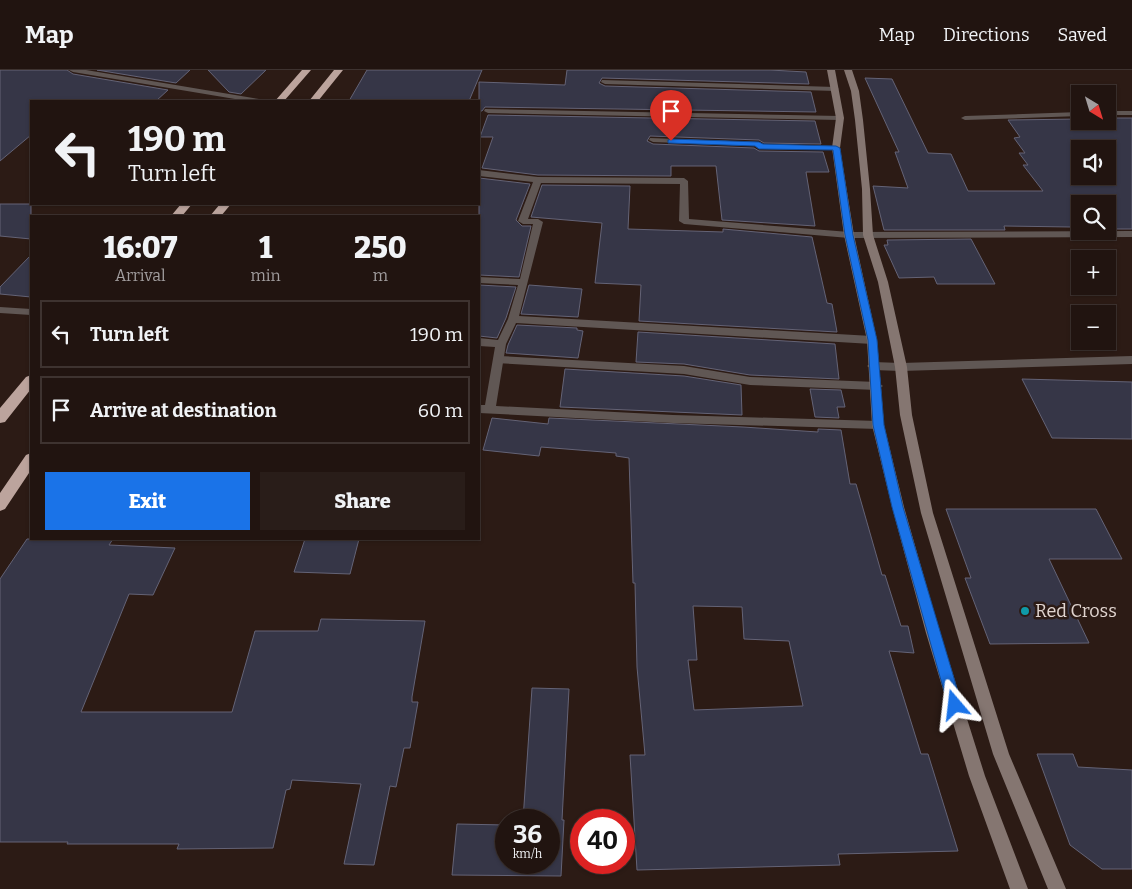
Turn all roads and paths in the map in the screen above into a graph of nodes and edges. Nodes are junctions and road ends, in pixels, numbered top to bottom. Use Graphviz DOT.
graph roads {
  1 [pos="73,70"];
  2 [pos="307,70"];
  3 [pos="339,70"];
  4 [pos="831,70"];
  5 [pos="848,70"];
  6 [pos="605,82"];
  7 [pos="835,89"];
  8 [pos="253,100"];
  9 [pos="280,100"];
  10 [pos="314,100"];
  11 [pos="488,111"];
  12 [pos="1116,113"];
  13 [pos="1132,113"];
  14 [pos="1071,114"];
  15 [pos="840,118"];
  16 [pos="965,118"];
  17 [pos="653,140"];
  18 [pos="836,148"];
  19 [pos="480,173"];
  20 [pos="538,180"];
  21 [pos="186,205"];
  22 [pos="225,205"];
  23 [pos="177,215"];
  24 [pos="216,215"];
  25 [pos="1132,234"];
  26 [pos="849,235"];
  27 [pos="868,236"];
  28 [pos="480,280"];
  29 [pos="524,282"];
  30 [pos="0,310"];
  31 [pos="30,312"];
  32 [pos="513,319"];
  33 [pos="872,340"];
  34 [pos="480,342"];
  35 [pos="501,344"];
  36 [pos="499,360"];
  37 [pos="1132,360"];
  38 [pos="873,366"];
  39 [pos="901,367"];
  40 [pos="30,381"];
  41 [pos="877,386"];
  42 [pos="484,409"];
  43 [pos="0,418"];
  44 [pos="878,425"];
  45 [pos="30,460"];
  46 [pos="0,505"];
  47 [pos="1019,889"];
  48 [pos="1057,889"];
  1 -- 8 [label="street"];
  2 -- 9 [label="highway"];
  3 -- 10 [label="highway"];
  4 -- 7 [label="street"];
  5 -- 27 [label="street"];
  6 -- 7 [label="street"];
  7 -- 15 [label="street"];
  11 -- 15 [label="street"];
  12 -- 13 [label="street"];
  14 -- 16 [label="street"];
  15 -- 18 [label="street"];
  17 -- 18 [label="street"];
  18 -- 26 [label="street"];
  19 -- 20 [label="street"];
  20 -- 26 [label="street"];
  20 -- 29 [label="street"];
  21 -- 23 [label="highway"];
  22 -- 24 [label="highway"];
  25 -- 27 [label="street"];
  26 -- 27 [label="street"];
  26 -- 33 [label="street"];
  27 -- 39 [label="street"];
  28 -- 29 [label="street"];
  29 -- 32 [label="street"];
  30 -- 31 [label="street"];
  32 -- 33 [label="street"];
  32 -- 35 [label="street"];
  33 -- 38 [label="street"];
  34 -- 35 [label="street"];
  35 -- 36 [label="street"];
  36 -- 41 [label="street"];
  36 -- 42 [label="street"];
  37 -- 39 [label="street"];
  38 -- 39 [label="street"];
  38 -- 41 [label="street"];
  39 -- 48 [label="street"];
  40 -- 43 [label="highway"];
  41 -- 44 [label="street"];
  42 -- 44 [label="street"];
  44 -- 47 [label="street"];
  45 -- 46 [label="highway"];
}
